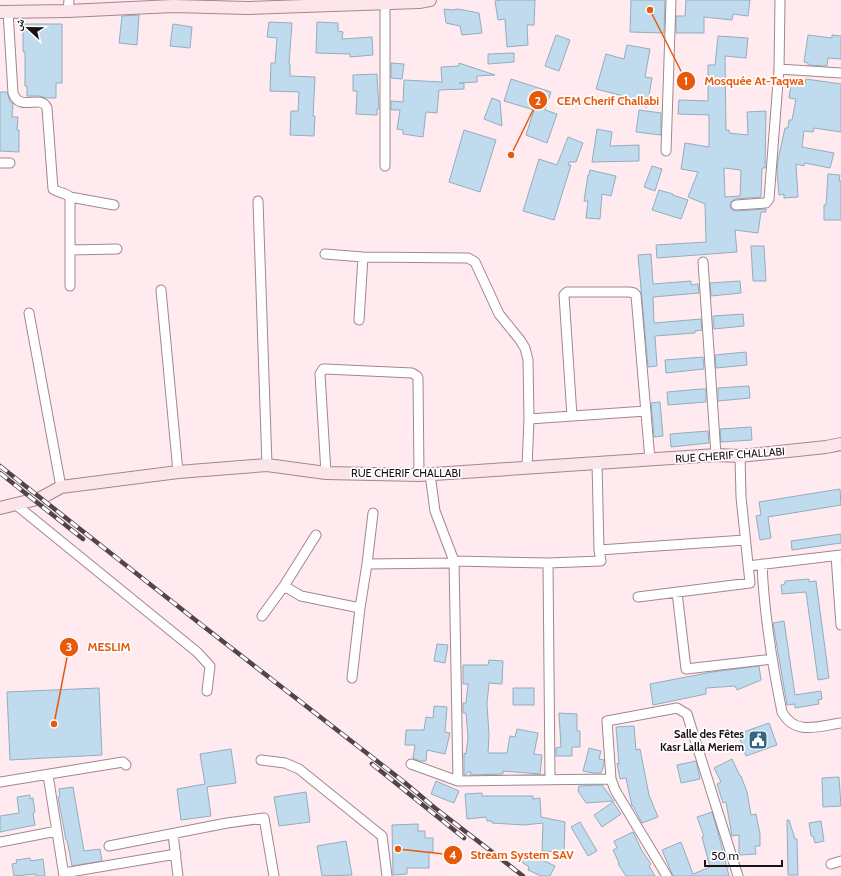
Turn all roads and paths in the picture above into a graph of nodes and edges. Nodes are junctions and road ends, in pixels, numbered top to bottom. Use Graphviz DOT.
graph roads {
  1 [pos="672,0"];
  2 [pos="780,0"];
  3 [pos="423,1"];
  4 [pos="385,2"];
  5 [pos="173,3"];
  6 [pos="248,4"];
  7 [pos="68,6"];
  8 [pos="4,12"];
  9 [pos="779,69"];
  10 [pos="841,73"];
  11 [pos="666,151"];
  12 [pos="0,163"];
  13 [pos="10,163"];
  14 [pos="385,166"];
  15 [pos="70,197"];
  16 [pos="258,201"];
  17 [pos="114,205"];
  18 [pos="736,205"];
  19 [pos="117,249"];
  20 [pos="70,250"];
  21 [pos="325,254"];
  22 [pos="363,257"];
  23 [pos="703,262"];
  24 [pos="70,286"];
  25 [pos="161,290"];
  26 [pos="29,313"];
  27 [pos="359,320"];
  28 [pos="646,412"];
  29 [pos="572,416"];
  30 [pos="529,419"];
  31 [pos="841,444"];
  32 [pos="716,455"];
  33 [pos="740,456"];
  34 [pos="650,460"];
  35 [pos="597,463"];
  36 [pos="267,466"];
  37 [pos="527,467"];
  38 [pos="178,472"];
  39 [pos="326,473"];
  40 [pos="424,475"];
  41 [pos="61,487"];
  42 [pos="15,504"];
  43 [pos="0,508"];
  44 [pos="373,513"];
  45 [pos="316,535"];
  46 [pos="745,540"];
  47 [pos="600,550"];
  48 [pos="838,556"];
  49 [pos="454,561"];
  50 [pos="548,563"];
  51 [pos="367,564"];
  52 [pos="762,564"];
  53 [pos="748,566"];
  54 [pos="284,586"];
  55 [pos="677,592"];
  56 [pos="638,597"];
  57 [pos="360,608"];
  58 [pos="262,616"];
  59 [pos="841,625"];
  60 [pos="772,659"];
  61 [pos="352,678"];
  62 [pos="208,691"];
  63 [pos="841,723"];
  64 [pos="261,760"];
  65 [pos="411,764"];
  66 [pos="126,765"];
  67 [pos="48,775"];
  68 [pos="550,779"];
  69 [pos="611,779"];
  70 [pos="458,781"];
  71 [pos="0,782"];
  72 [pos="57,831"];
  73 [pos="173,834"];
  74 [pos="0,842"];
  75 [pos="110,846"];
  76 [pos="176,854"];
  77 [pos="841,861"];
  78 [pos="831,864"];
  79 [pos="64,875"];
  80 [pos="178,876"];
  81 [pos="274,876"];
  82 [pos="387,876"];
  83 [pos="667,876"];
  84 [pos="738,876"];
  1 -- 11 [label="street"];
  2 -- 9 [label="street"];
  3 -- 4 [label="street"];
  4 -- 6 [label="street"];
  4 -- 14 [label="street"];
  5 -- 6 [label="street"];
  5 -- 7 [label="street"];
  7 -- 8 [label="street"];
  8 -- 15 [label="street"];
  9 -- 10 [label="street"];
  9 -- 18 [label="street"];
  12 -- 13 [label="street"];
  15 -- 17 [label="street"];
  15 -- 20 [label="street"];
  16 -- 36 [label="street"];
  19 -- 20 [label="street"];
  20 -- 24 [label="street"];
  21 -- 22 [label="street"];
  22 -- 27 [label="street"];
  22 -- 30 [label="street"];
  23 -- 32 [label="street"];
  25 -- 38 [label="street"];
  26 -- 41 [label="street"];
  28 -- 29 [label="street"];
  28 -- 29 [label="street"];
  28 -- 34 [label="street"];
  29 -- 30 [label="street"];
  30 -- 37 [label="street"];
  31 -- 33 [label="street, RUE CHERIF CHALLABI"];
  32 -- 33 [label="street, RUE CHERIF CHALLABI"];
  32 -- 34 [label="street, RUE CHERIF CHALLABI"];
  33 -- 46 [label="street"];
  34 -- 35 [label="street, RUE CHERIF CHALLABI"];
  35 -- 37 [label="street, RUE CHERIF CHALLABI"];
  35 -- 47 [label="street"];
  36 -- 38 [label="street, RUE CHERIF CHALLABI"];
  36 -- 39 [label="street, RUE CHERIF CHALLABI"];
  37 -- 40 [label="street, RUE CHERIF CHALLABI"];
  38 -- 41 [label="street, RUE CHERIF CHALLABI"];
  39 -- 40 [label="street, RUE CHERIF CHALLABI"];
  39 -- 40 [label="street"];
  40 -- 49 [label="street"];
  41 -- 42 [label="street, RUE CHERIF CHALLABI"];
  42 -- 43 [label="street, RUE CHERIF CHALLABI"];
  42 -- 62 [label="street"];
  44 -- 51 [label="street"];
  45 -- 54 [label="street"];
  46 -- 47 [label="street"];
  46 -- 53 [label="street"];
  47 -- 50 [label="street"];
  48 -- 52 [label="street"];
  48 -- 59 [label="street"];
  49 -- 50 [label="street"];
  49 -- 51 [label="street"];
  49 -- 70 [label="street"];
  50 -- 68 [label="street"];
  51 -- 57 [label="street"];
  52 -- 53 [label="street"];
  52 -- 60 [label="street"];
  53 -- 55 [label="street"];
  54 -- 57 [label="street"];
  54 -- 58 [label="street"];
  55 -- 56 [label="street"];
  55 -- 60 [label="street"];
  57 -- 61 [label="street"];
  60 -- 63 [label="street"];
  64 -- 82 [label="street"];
  65 -- 70 [label="street"];
  66 -- 67 [label="street"];
  67 -- 71 [label="street"];
  67 -- 72 [label="street"];
  68 -- 69 [label="street"];
  68 -- 70 [label="street"];
  69 -- 83 [label="street"];
  69 -- 84 [label="street"];
  72 -- 74 [label="street"];
  72 -- 79 [label="street"];
  73 -- 75 [label="street"];
  73 -- 76 [label="street"];
  73 -- 81 [label="street"];
  76 -- 79 [label="street"];
  76 -- 80 [label="street"];
  77 -- 78 [label="street"];
}
